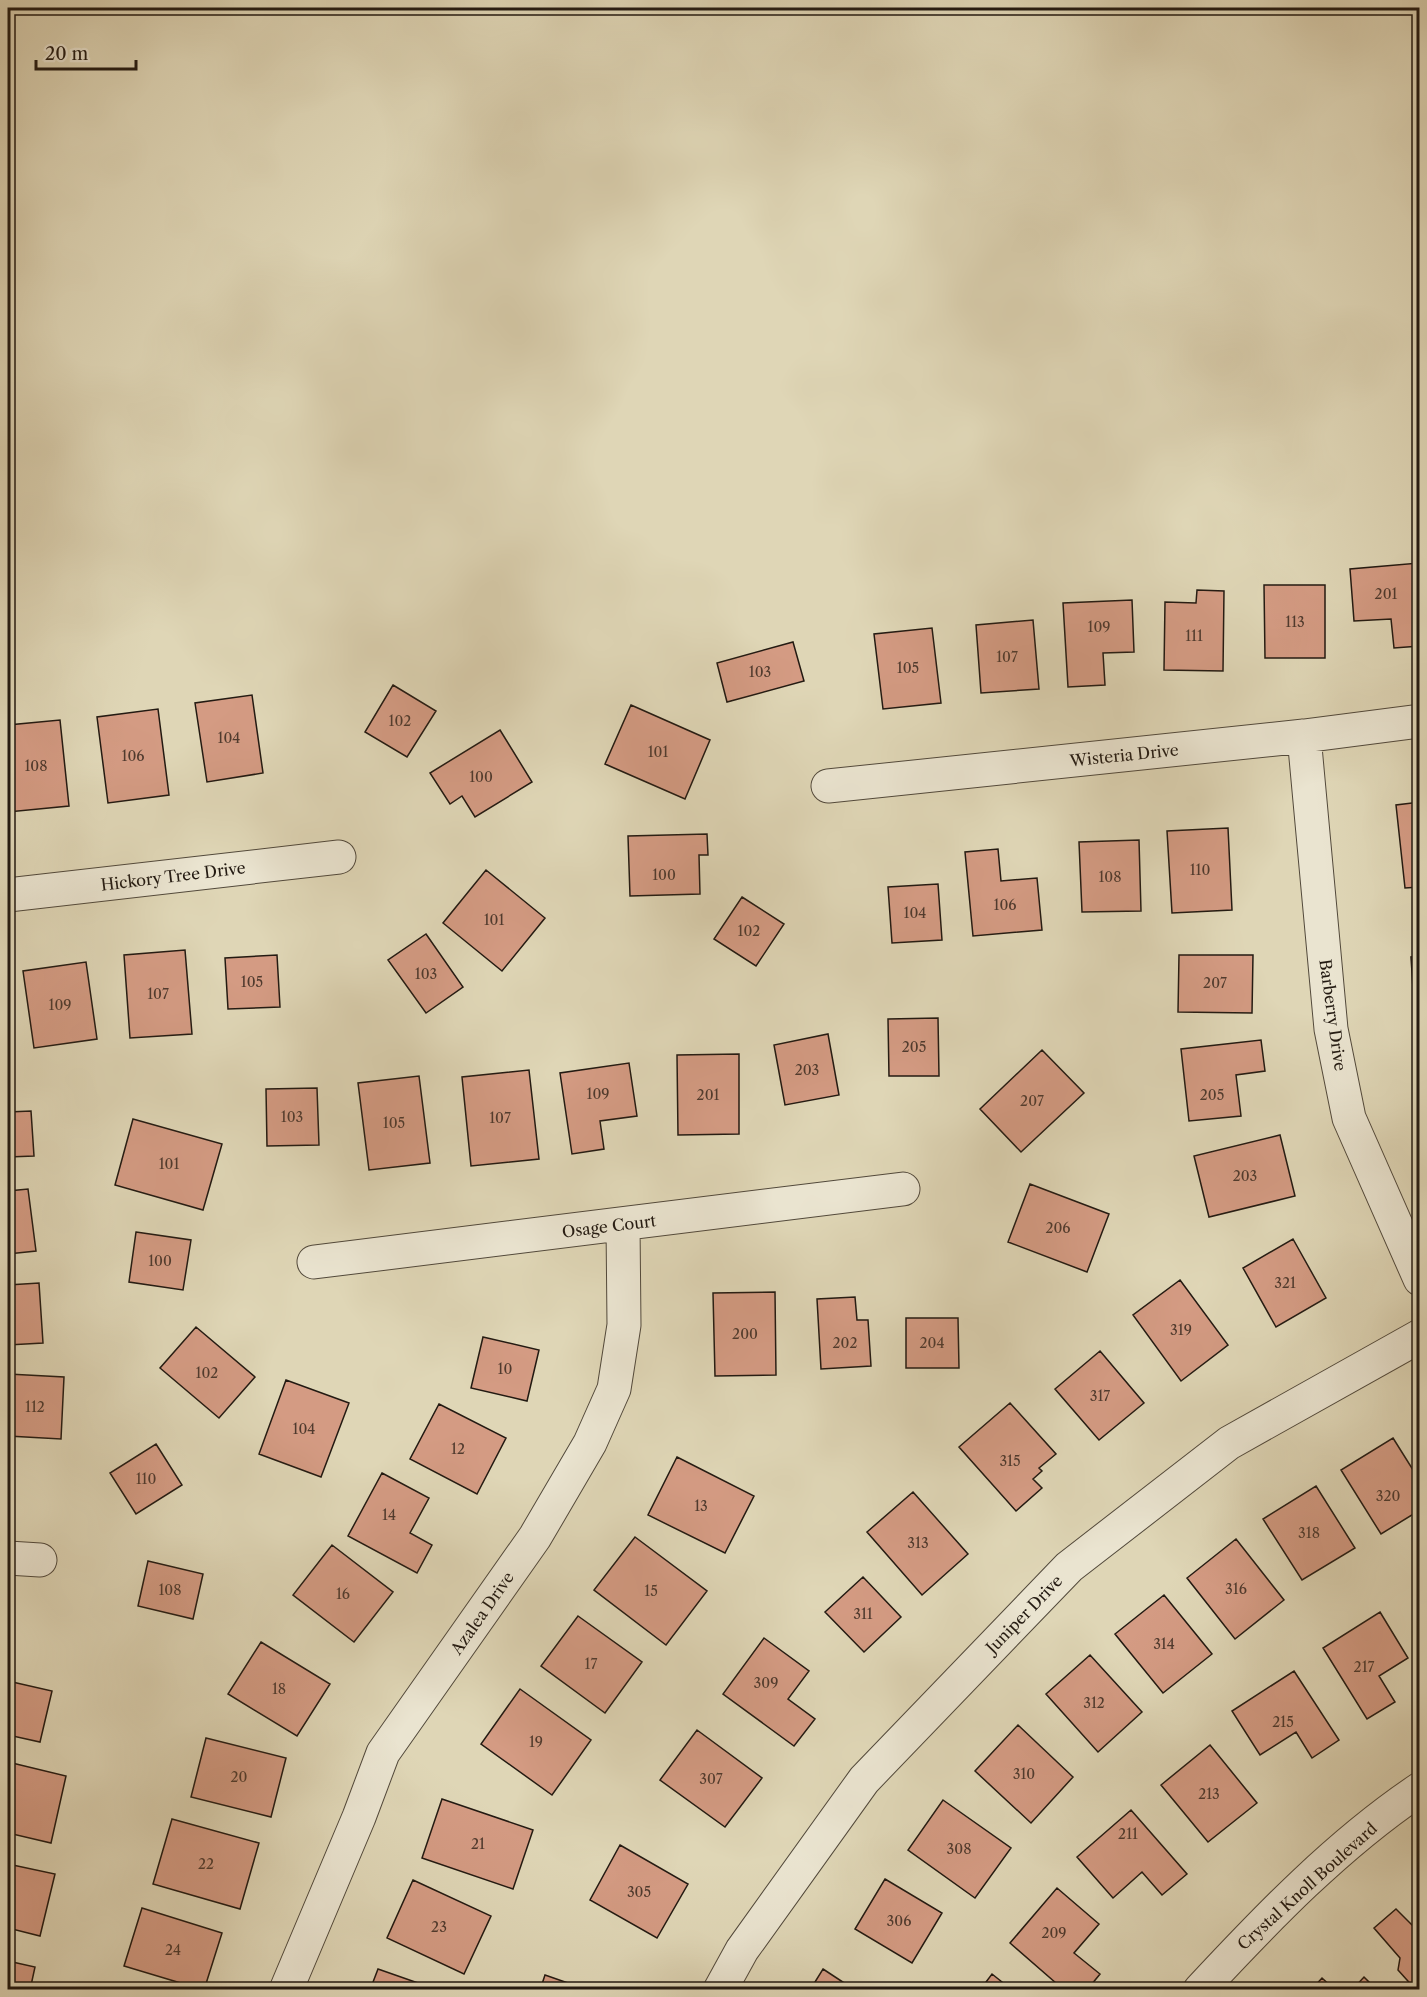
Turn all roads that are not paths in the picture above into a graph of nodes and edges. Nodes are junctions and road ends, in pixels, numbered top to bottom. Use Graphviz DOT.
graph roads {
  1 [pos="1419,721"];
  2 [pos="1304,736"];
  3 [pos="828,786"];
  4 [pos="339,857"];
  5 [pos="8,895"];
  6 [pos="903,1189"];
  7 [pos="623,1224"];
  8 [pos="314,1262"];
  9 [pos="1419,1279"];
  10 [pos="1419,1336"];
  11 [pos="8,1558"];
  12 [pos="40,1560"];
  13 [pos="1419,1789"];
  14 [pos="286,1989"];
  15 [pos="720,1989"];
  16 [pos="1200,1989"];
  1 -- 2 [label="street, Wisteria Drive"];
  2 -- 3 [label="street, Wisteria Drive"];
  2 -- 9 [label="street, Barberry Drive"];
  4 -- 5 [label="street, Hickory Tree Drive"];
  6 -- 7 [label="street, Osage Court"];
  7 -- 8 [label="street, Osage Court"];
  7 -- 14 [label="street, Azalea Drive"];
  10 -- 15 [label="street, Juniper Drive"];
  11 -- 12 [label="street"];
  13 -- 16 [label="street, Crystal Knoll Boulevard"];
}
